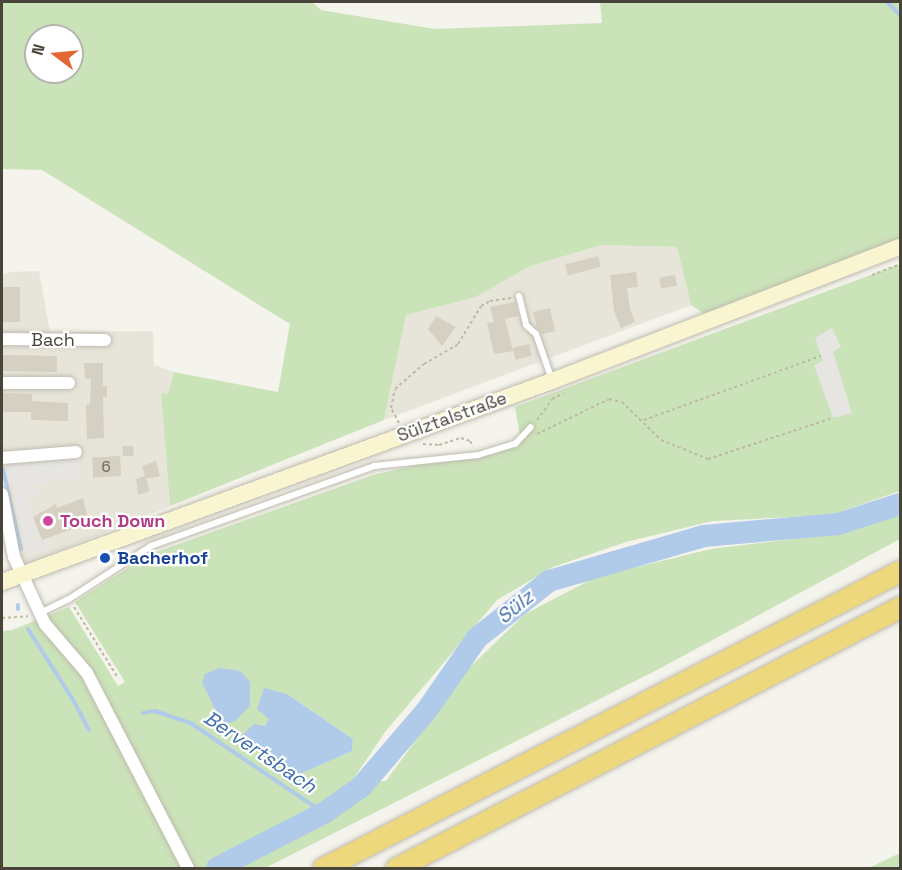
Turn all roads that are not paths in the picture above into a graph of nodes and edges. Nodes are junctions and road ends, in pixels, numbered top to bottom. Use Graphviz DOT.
graph roads {
  1 [pos="900,248"];
  2 [pos="519,296"];
  3 [pos="2,339"];
  4 [pos="105,340"];
  5 [pos="552,381"];
  6 [pos="2,383"];
  7 [pos="69,383"];
  8 [pos="531,427"];
  9 [pos="76,452"];
  10 [pos="2,458"];
  11 [pos="2,494"];
  12 [pos="900,571"];
  13 [pos="21,575"];
  14 [pos="2,582"];
  15 [pos="900,607"];
  16 [pos="40,613"];
  17 [pos="188,868"];
  18 [pos="323,868"];
  19 [pos="396,868"];
  1 -- 5 [label="main road, Sülztalstraße"];
  2 -- 5 [label="lane"];
  3 -- 4 [label="street, Bach"];
  5 -- 13 [label="main road, Sülztalstraße"];
  6 -- 7 [label="street"];
  8 -- 16 [label="lane"];
  9 -- 10 [label="street"];
  11 -- 13 [label="street"];
  12 -- 18 [label="highway"];
  13 -- 14 [label="main road, Sülztalstraße"];
  13 -- 16 [label="street"];
  15 -- 19 [label="highway"];
  16 -- 17 [label="street"];
}
